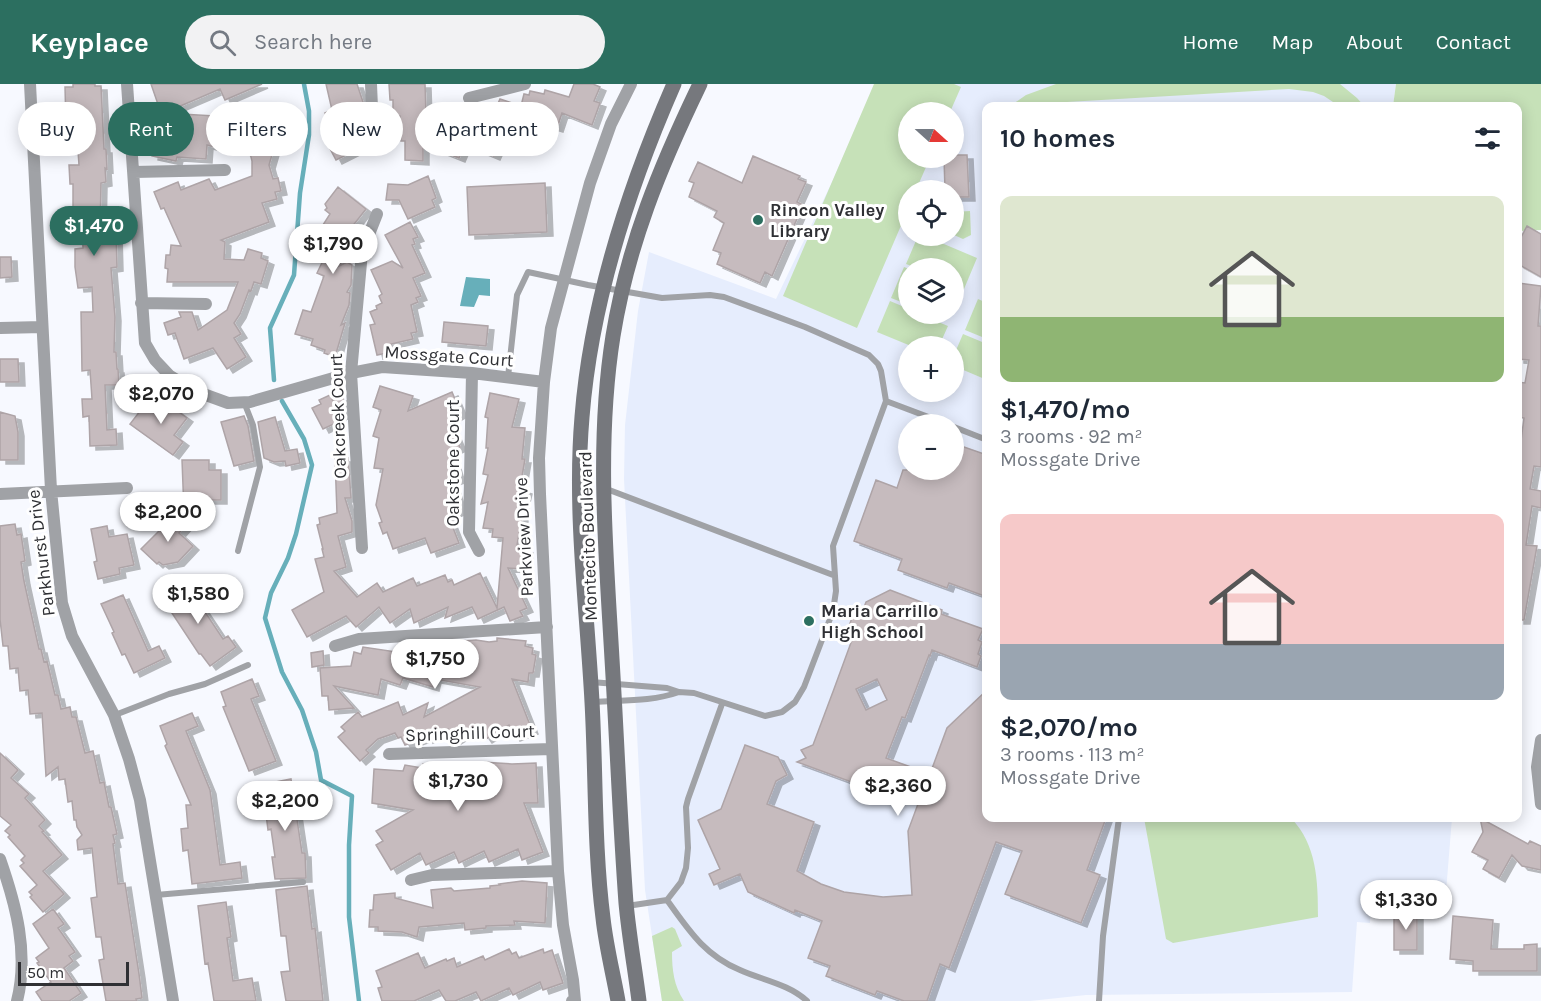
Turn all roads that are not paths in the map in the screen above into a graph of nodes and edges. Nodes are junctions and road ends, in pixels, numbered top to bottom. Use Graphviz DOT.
graph roads {
  1 [pos="30,84"];
  2 [pos="127,84"];
  3 [pos="371,84"];
  4 [pos="525,84"];
  5 [pos="631,84"];
  6 [pos="674,84"];
  7 [pos="700,84"];
  8 [pos="469,98"];
  9 [pos="372,102"];
  10 [pos="225,170"];
  11 [pos="134,172"];
  12 [pos="377,214"];
  13 [pos="562,279"];
  14 [pos="604,288"];
  15 [pos="622,291"];
  16 [pos="141,303"];
  17 [pos="206,304"];
  18 [pos="42,327"];
  19 [pos="0,328"];
  20 [pos="351,373"];
  21 [pos="472,373"];
  22 [pos="508,377"];
  23 [pos="544,382"];
  24 [pos="886,401"];
  25 [pos="244,402"];
  26 [pos="920,414"];
  27 [pos="964,431"];
  28 [pos="982,438"];
  29 [pos="127,488"];
  30 [pos="603,488"];
  31 [pos="51,490"];
  32 [pos="0,494"];
  33 [pos="362,548"];
  34 [pos="479,550"];
  35 [pos="238,552"];
  36 [pos="833,575"];
  37 [pos="547,627"];
  38 [pos="335,646"];
  39 [pos="248,665"];
  40 [pos="591,682"];
  41 [pos="614,683"];
  42 [pos="679,692"];
  43 [pos="615,701"];
  44 [pos="592,703"];
  45 [pos="722,704"];
  46 [pos="114,715"];
  47 [pos="1541,740"];
  48 [pos="552,749"];
  49 [pos="390,753"];
  50 [pos="1541,804"];
  51 [pos="1118,822"];
  52 [pos="0,859"];
  53 [pos="558,871"];
  54 [pos="411,880"];
  55 [pos="303,882"];
  56 [pos="155,895"];
  57 [pos="667,900"];
  58 [pos="627,906"];
  59 [pos="17,1001"];
  60 [pos="172,1001"];
  61 [pos="574,1001"];
  62 [pos="618,1001"];
  63 [pos="639,1001"];
  64 [pos="807,1001"];
  65 [pos="1099,1001"];
  1 -- 18 [label="street, Parkhurst Drive"];
  2 -- 11 [label="street, Mossgate Court"];
  3 -- 9 [label="street"];
  4 -- 8 [label="street"];
  5 -- 13 [label="street, Parkview Drive"];
  6 -- 14 [label="main road, Montecito Boulevard"];
  7 -- 15 [label="main road, Montecito Boulevard"];
  10 -- 11 [label="street"];
  11 -- 16 [label="street, Mossgate Court"];
  12 -- 20 [label="street, Oakcreek Court"];
  13 -- 14 [label="lane"];
  13 -- 22 [label="lane"];
  13 -- 23 [label="street, Parkview Drive"];
  14 -- 15 [label="lane"];
  14 -- 40 [label="main road, Montecito Boulevard"];
  15 -- 24 [label="lane"];
  15 -- 30 [label="main road, Montecito Boulevard"];
  16 -- 17 [label="street"];
  16 -- 25 [label="street, Mossgate Court"];
  18 -- 19 [label="street"];
  18 -- 31 [label="street, Parkhurst Drive"];
  20 -- 21 [label="street, Mossgate Court"];
  20 -- 25 [label="street, Mossgate Court"];
  20 -- 33 [label="street, Oakcreek Court"];
  21 -- 22 [label="street, Mossgate Court"];
  21 -- 34 [label="street, Oakstone Court"];
  22 -- 23 [label="street, Mossgate Court"];
  23 -- 37 [label="street, Parkview Drive"];
  24 -- 26 [label="lane"];
  24 -- 36 [label="lane"];
  25 -- 35 [label="lane"];
  27 -- 28 [label="lane"];
  29 -- 31 [label="street"];
  30 -- 36 [label="lane"];
  30 -- 41 [label="main road, Montecito Boulevard"];
  31 -- 32 [label="street"];
  31 -- 46 [label="street, Parkhurst Drive"];
  36 -- 45 [label="lane"];
  37 -- 38 [label="street"];
  37 -- 48 [label="street, Parkview Drive"];
  39 -- 46 [label="lane"];
  40 -- 41 [label="lane"];
  40 -- 44 [label="main road, Montecito Boulevard"];
  41 -- 42 [label="lane"];
  41 -- 43 [label="main road, Montecito Boulevard"];
  42 -- 43 [label="lane"];
  42 -- 45 [label="lane"];
  43 -- 44 [label="lane"];
  43 -- 58 [label="main road, Montecito Boulevard"];
  44 -- 62 [label="main road, Montecito Boulevard"];
  45 -- 57 [label="lane"];
  46 -- 56 [label="street, Parkhurst Drive"];
  47 -- 50 [label="street"];
  48 -- 49 [label="street, Springhill Court"];
  48 -- 53 [label="street, Parkview Drive"];
  51 -- 65 [label="lane"];
  52 -- 59 [label="street"];
  53 -- 54 [label="street"];
  53 -- 61 [label="street, Parkview Drive"];
  55 -- 56 [label="lane"];
  56 -- 60 [label="street, Parkhurst Drive"];
  57 -- 58 [label="lane"];
  57 -- 64 [label="lane"];
  58 -- 63 [label="main road, Montecito Boulevard"];
}
